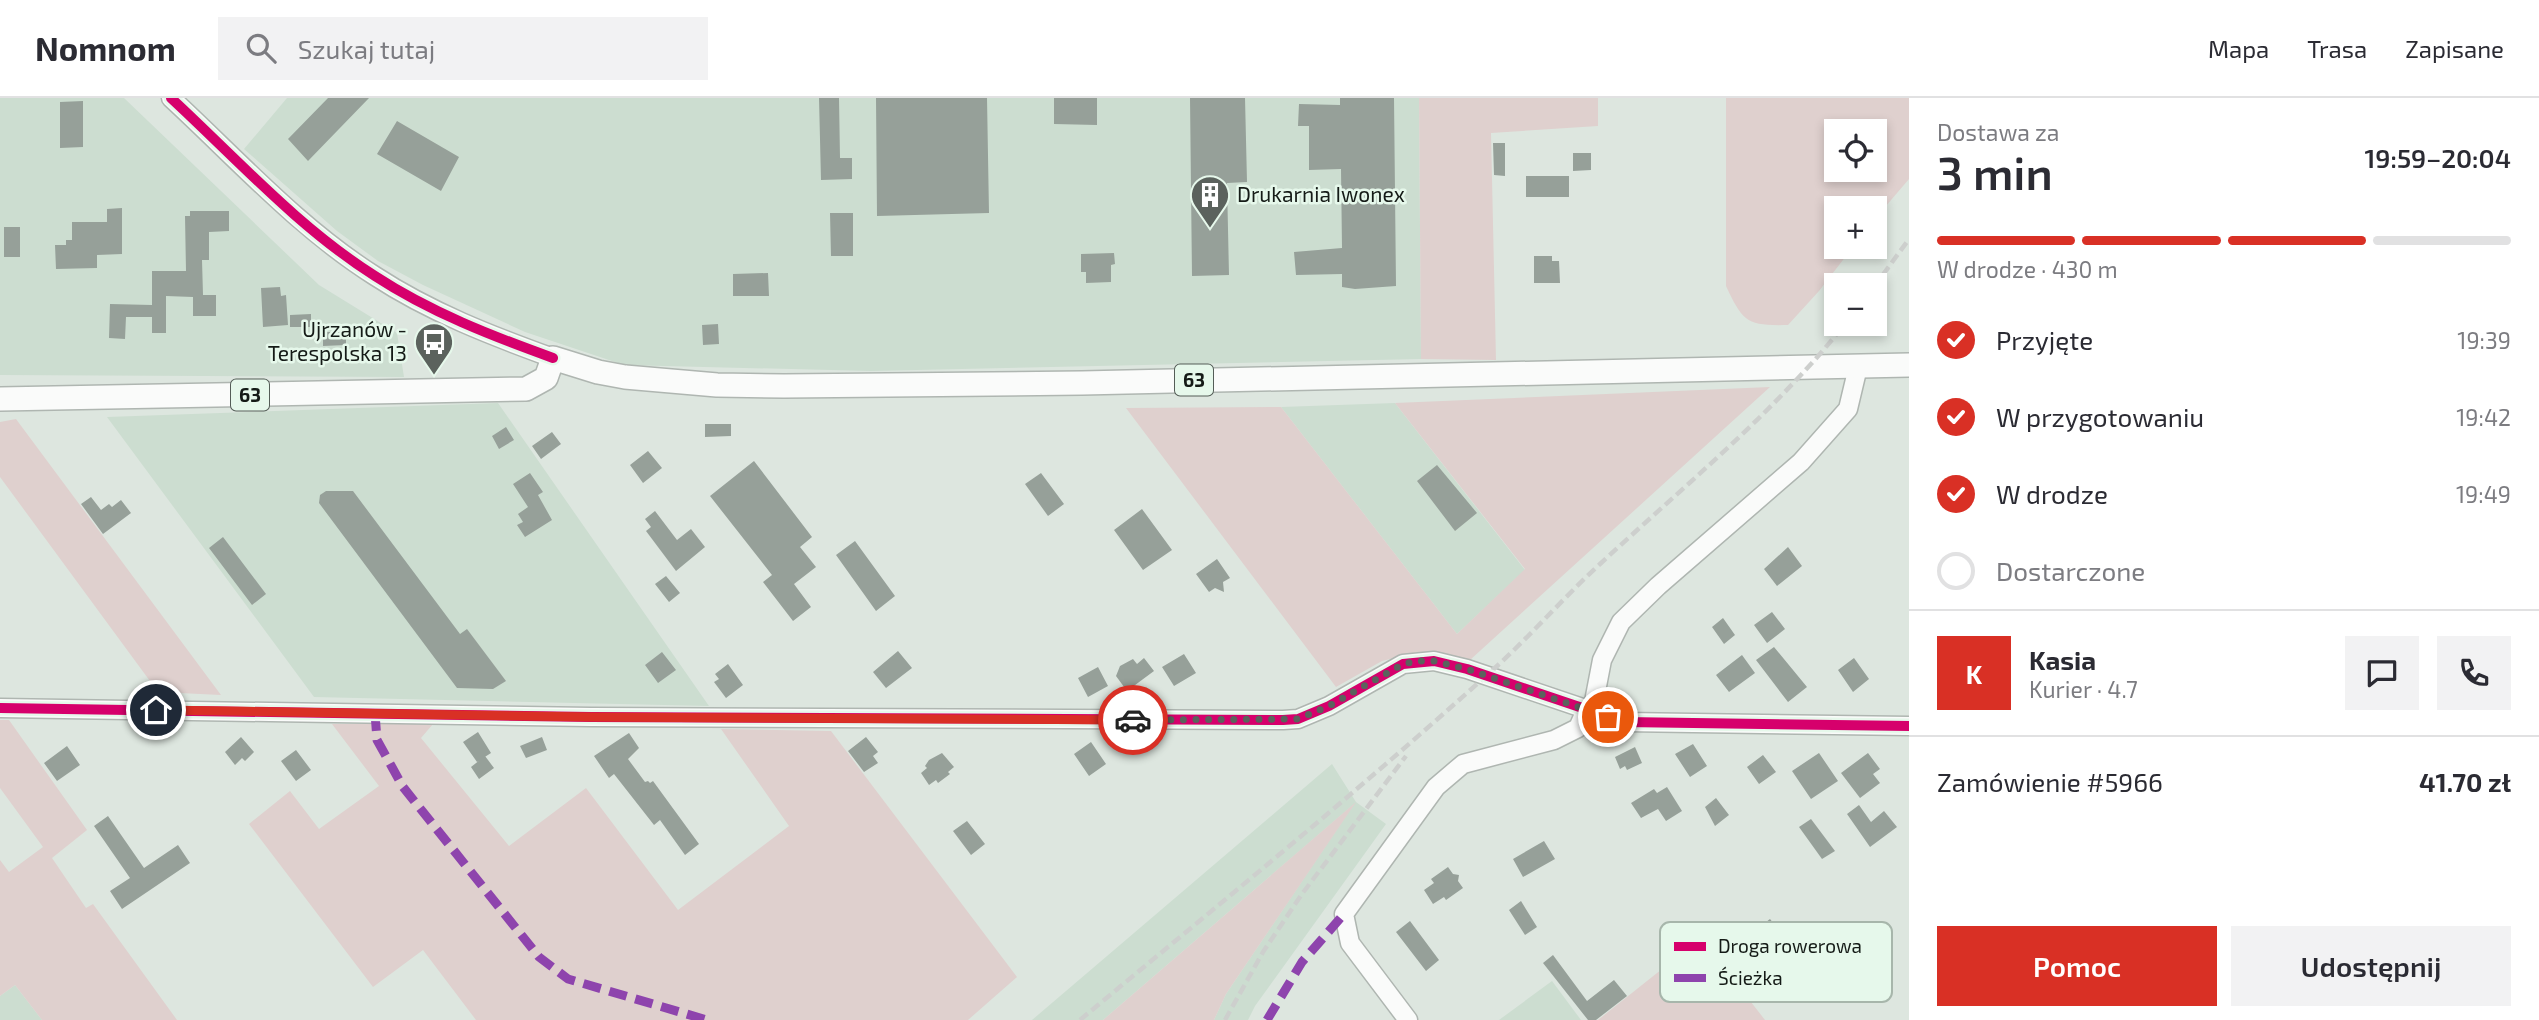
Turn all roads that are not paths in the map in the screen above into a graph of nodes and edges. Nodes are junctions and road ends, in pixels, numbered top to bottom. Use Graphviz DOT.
graph roads {
  1 [pos="171,98"];
  2 [pos="554,358"];
  3 [pos="1909,366"];
  4 [pos="1858,367"];
  5 [pos="0,399"];
  6 [pos="0,708"];
  7 [pos="1589,711"];
  8 [pos="1909,726"];
  9 [pos="1408,1020"];
  1 -- 2 [label="street"];
  2 -- 4 [label="main road, 63"];
  2 -- 5 [label="main road, 63"];
  3 -- 4 [label="main road, 63"];
  4 -- 7 [label="street"];
  6 -- 7 [label="street"];
  7 -- 8 [label="street"];
  7 -- 9 [label="street"];
}
